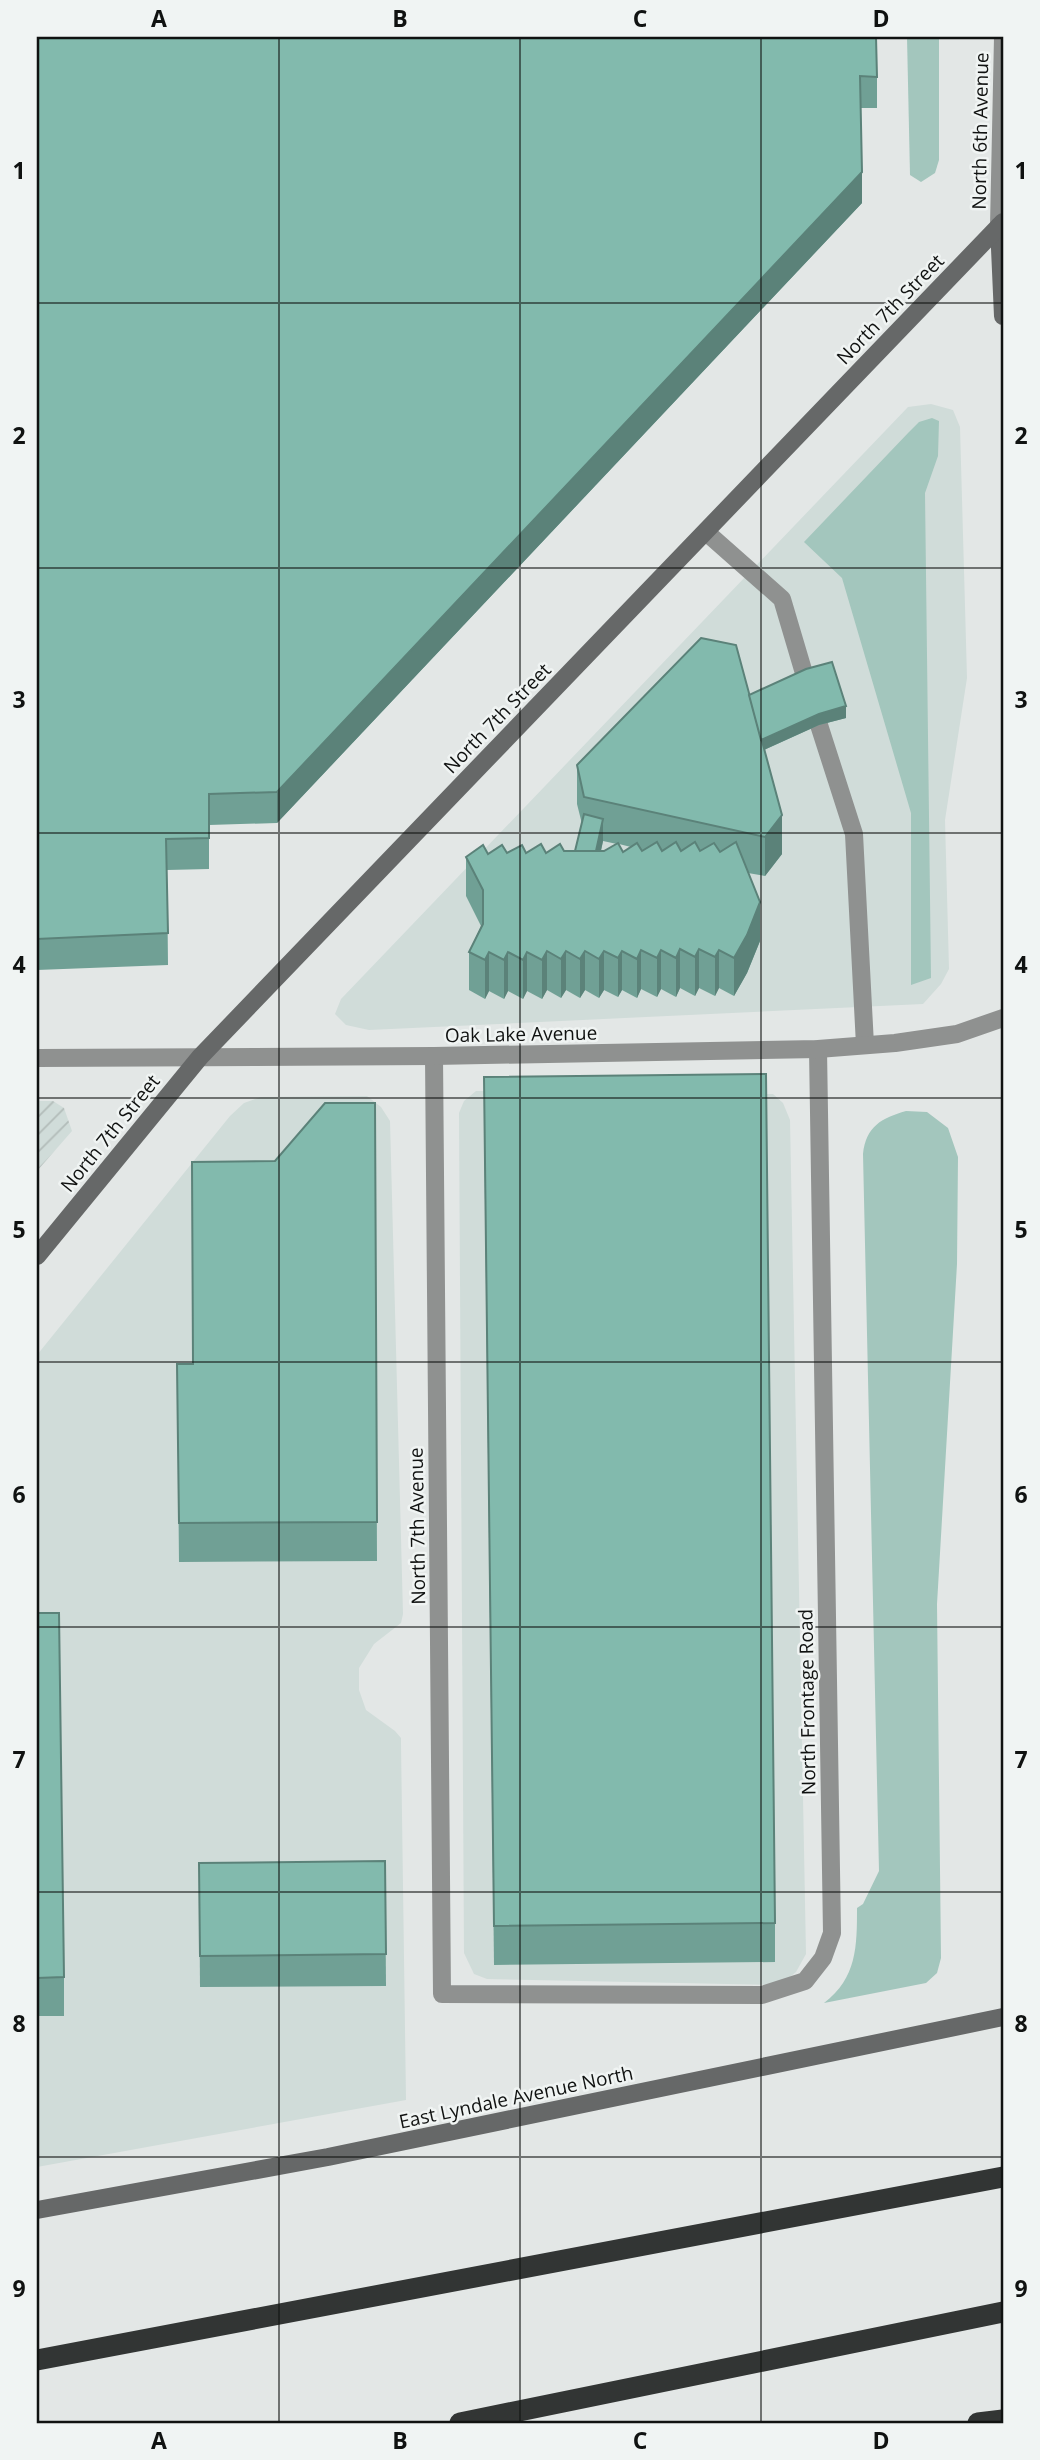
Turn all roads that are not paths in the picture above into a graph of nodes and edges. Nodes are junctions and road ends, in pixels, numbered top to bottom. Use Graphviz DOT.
graph roads {
  1 [pos="1003,37"];
  2 [pos="1001,224"];
  3 [pos="1003,316"];
  4 [pos="706,532"];
  5 [pos="806,680"];
  6 [pos="819,725"];
  7 [pos="1003,1018"];
  8 [pos="865,1045"];
  9 [pos="818,1049"];
  10 [pos="434,1056"];
  11 [pos="200,1057"];
  12 [pos="37,1058"];
  13 [pos="37,1256"];
  14 [pos="442,1994"];
  15 [pos="1003,2017"];
  16 [pos="1003,2177"];
  17 [pos="37,2210"];
  18 [pos="1003,2312"];
  19 [pos="37,2360"];
  20 [pos="1003,2420"];
  21 [pos="460,2423"];
  22 [pos="978,2423"];
  1 -- 2 [label="street, North 6th Avenue"];
  2 -- 3 [label="main road"];
  2 -- 4 [label="main road, North 7th Street"];
  4 -- 5 [label="street"];
  4 -- 11 [label="main road, North 7th Street"];
  6 -- 8 [label="street"];
  7 -- 8 [label="street, Oak Lake Avenue"];
  8 -- 9 [label="street, Oak Lake Avenue"];
  9 -- 10 [label="street, Oak Lake Avenue"];
  9 -- 14 [label="street, North Frontage Road"];
  10 -- 11 [label="street, Oak Lake Avenue"];
  10 -- 14 [label="street, North 7th Avenue"];
  11 -- 12 [label="street, Oak Lake Avenue"];
  11 -- 13 [label="main road, North 7th Street"];
  15 -- 17 [label="main road, East Lyndale Avenue North"];
  16 -- 19 [label="highway"];
  18 -- 21 [label="highway"];
  20 -- 22 [label="highway"];
}
